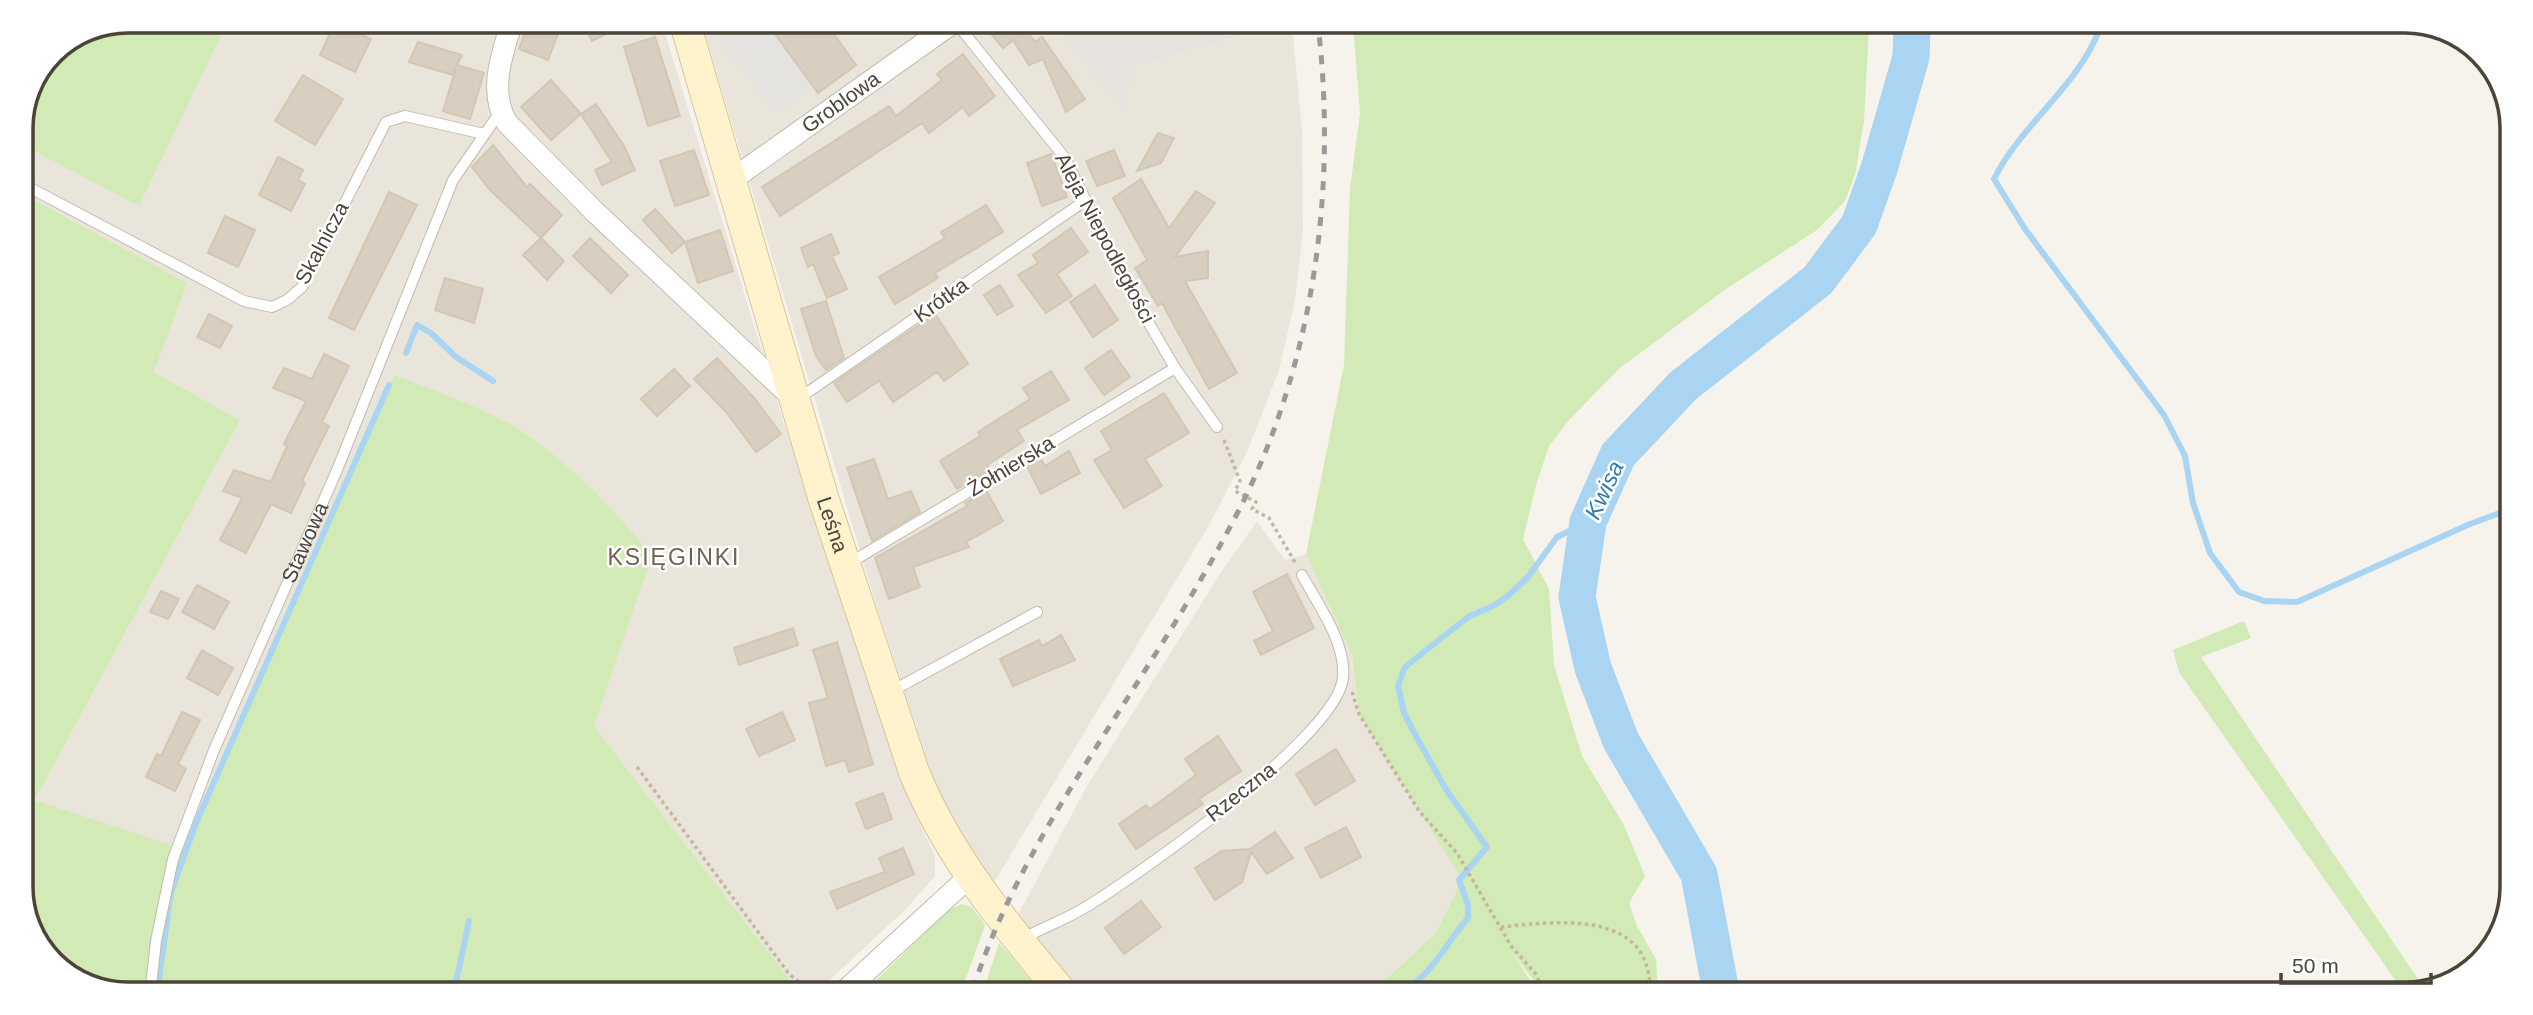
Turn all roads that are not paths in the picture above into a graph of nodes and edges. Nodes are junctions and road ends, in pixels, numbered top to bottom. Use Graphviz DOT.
graph roads {
  1 [pos="509,33"];
  2 [pos="688,33"];
  3 [pos="938,33"];
  4 [pos="964,33"];
  5 [pos="500,112"];
  6 [pos="484,134"];
  7 [pos="730,181"];
  8 [pos="33,189"];
  9 [pos="1086,200"];
  10 [pos="1175,368"];
  11 [pos="796,400"];
  12 [pos="1217,427"];
  13 [pos="846,565"];
  14 [pos="1302,575"];
  15 [pos="1037,612"];
  16 [pos="888,694"];
  17 [pos="970,876"];
  18 [pos="1019,940"];
  19 [pos="151,982"];
  20 [pos="854,982"];
  21 [pos="1053,982"];
  1 -- 5 [label="street"];
  2 -- 7 [label="main road, Leśna"];
  3 -- 7 [label="street, Groblowa"];
  4 -- 9 [label="lane, Aleja Niepodległości"];
  5 -- 6 [label="lane, Stawowa"];
  5 -- 11 [label="street"];
  6 -- 8 [label="lane, Skalnicza"];
  6 -- 19 [label="lane, Stawowa"];
  7 -- 11 [label="main road, Leśna"];
  9 -- 10 [label="lane, Aleja Niepodległości"];
  9 -- 11 [label="lane, Krótka"];
  10 -- 12 [label="lane, Aleja Niepodległości"];
  10 -- 13 [label="lane, Żołnierska"];
  11 -- 13 [label="main road, Leśna"];
  13 -- 16 [label="main road, Leśna"];
  14 -- 18 [label="lane, Rzeczna"];
  15 -- 16 [label="lane"];
  16 -- 17 [label="main road, Leśna"];
  17 -- 18 [label="main road, Leśna"];
  17 -- 20 [label="street"];
  18 -- 21 [label="main road, Leśna"];
}
